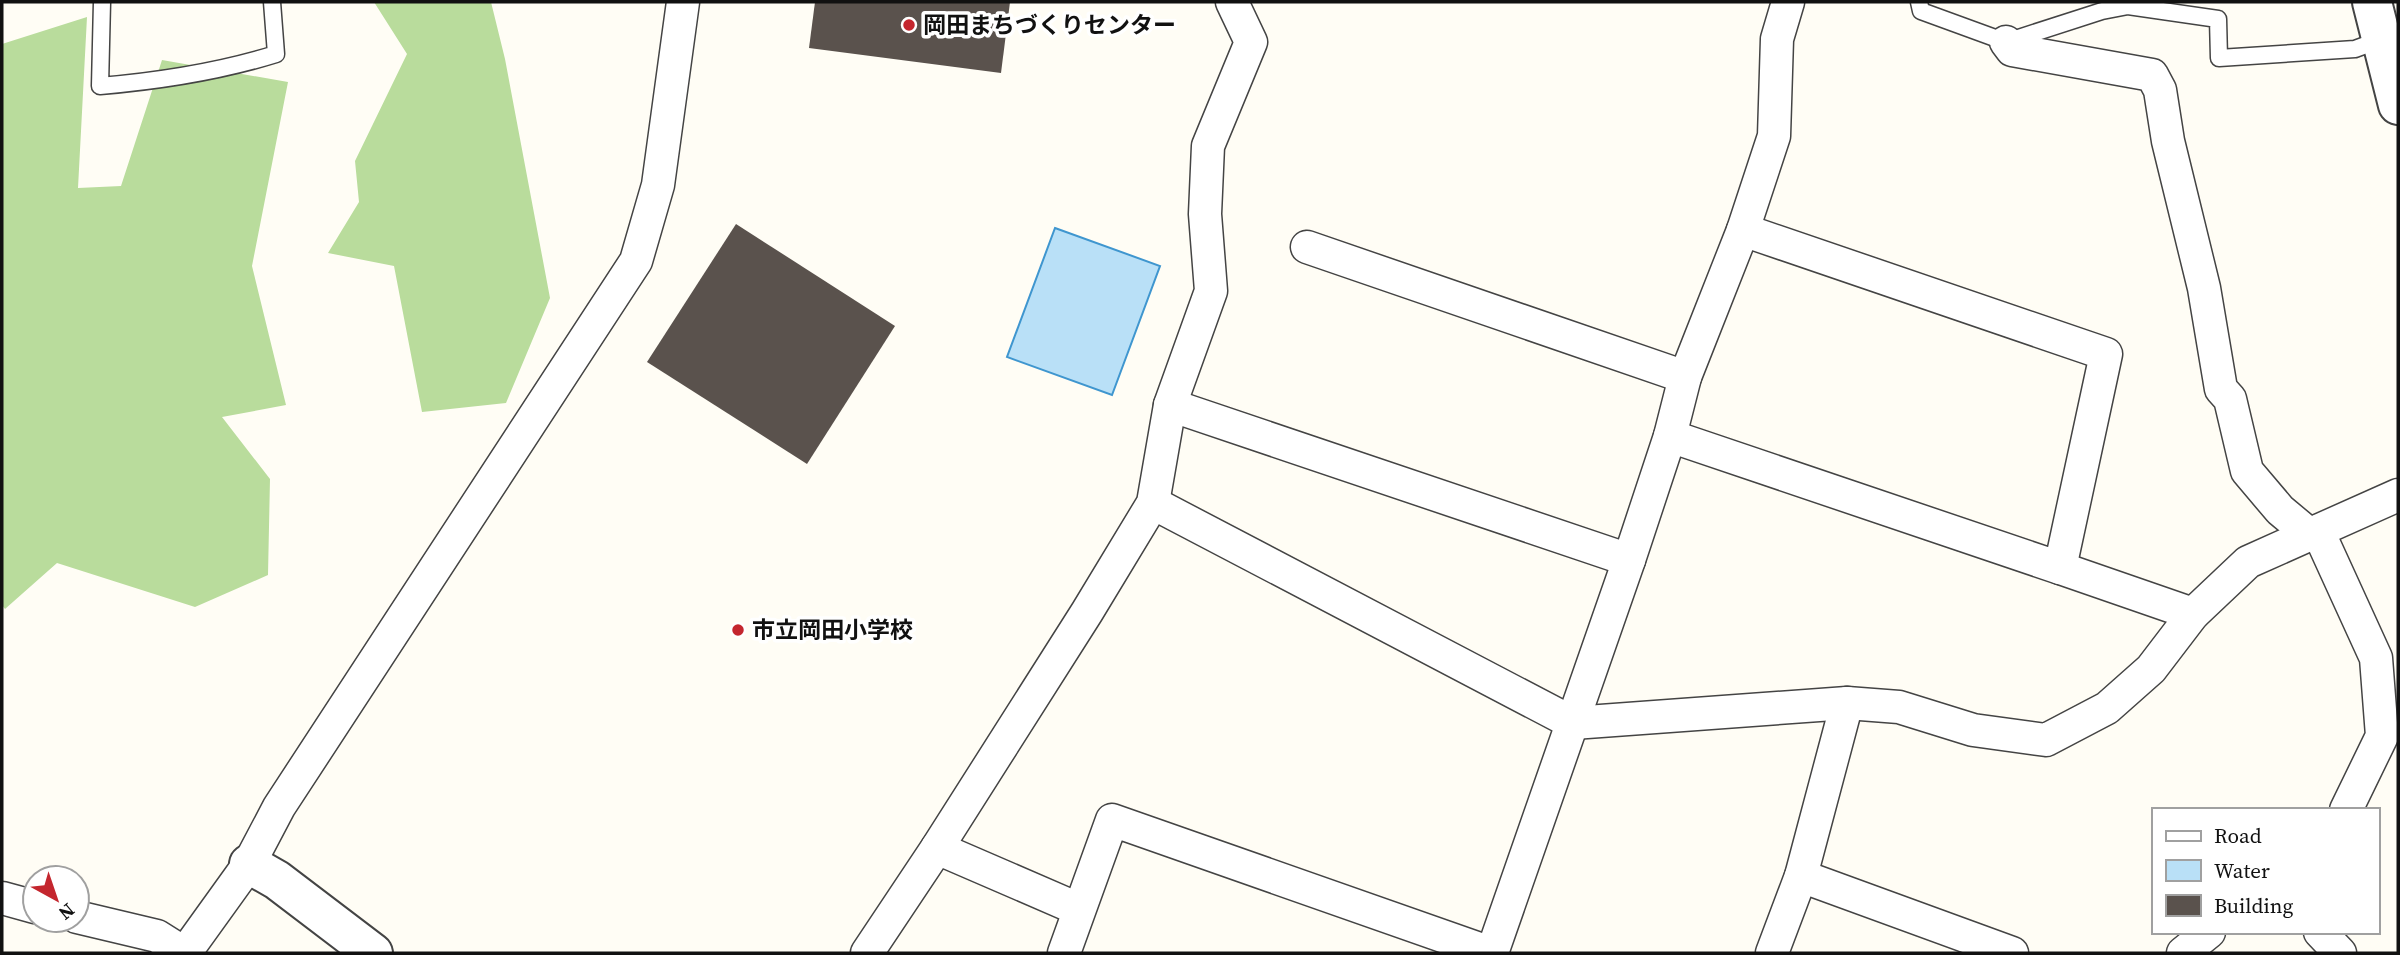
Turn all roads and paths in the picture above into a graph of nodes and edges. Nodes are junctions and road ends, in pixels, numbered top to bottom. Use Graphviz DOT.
graph roads {
  1 [pos="102,2"];
  2 [pos="272,2"];
  3 [pos="683,2"];
  4 [pos="1233,2"];
  5 [pos="1788,2"];
  6 [pos="1919,2"];
  7 [pos="2372,2"];
  8 [pos="2006,42"];
  9 [pos="2389,45"];
  10 [pos="2398,106"];
  11 [pos="1743,230"];
  12 [pos="1307,247"];
  13 [pos="1685,377"];
  14 [pos="1170,405"];
  15 [pos="1670,436"];
  16 [pos="2398,495"];
  17 [pos="1153,503"];
  18 [pos="2314,533"];
  19 [pos="1629,560"];
  20 [pos="2060,568"];
  21 [pos="2193,614"];
  22 [pos="1847,703"];
  23 [pos="1573,723"];
  24 [pos="2347,808"];
  25 [pos="937,848"];
  26 [pos="249,864"];
  27 [pos="1801,876"];
  28 [pos="2,898"];
  29 [pos="21,903"];
  30 [pos="1078,909"];
  31 [pos="91,920"];
  32 [pos="2207,934"];
  33 [pos="2322,934"];
  34 [pos="184,953"];
  35 [pos="373,953"];
  36 [pos="867,953"];
  37 [pos="1064,953"];
  38 [pos="1492,953"];
  39 [pos="1772,953"];
  40 [pos="2012,953"];
  41 [pos="2183,953"];
  42 [pos="2340,953"];
  1 -- 2 [label="lane"];
  3 -- 26 [label="street"];
  4 -- 14 [label="street"];
  5 -- 11 [label="street"];
  6 -- 8 [label="lane"];
  7 -- 9 [label="street"];
  8 -- 9 [label="lane"];
  8 -- 18 [label="street"];
  9 -- 10 [label="street"];
  11 -- 13 [label="street"];
  11 -- 20 [label="street"];
  12 -- 13 [label="street"];
  13 -- 15 [label="street"];
  14 -- 17 [label="street"];
  14 -- 19 [label="street"];
  15 -- 19 [label="street"];
  15 -- 20 [label="street"];
  16 -- 18 [label="street"];
  17 -- 23 [label="street"];
  17 -- 25 [label="street"];
  18 -- 21 [label="street"];
  18 -- 24 [label="street"];
  19 -- 23 [label="street"];
  20 -- 21 [label="street"];
  21 -- 22 [label="street"];
  22 -- 23 [label="street"];
  22 -- 27 [label="street"];
  23 -- 38 [label="street"];
  25 -- 30 [label="street"];
  25 -- 36 [label="street"];
  26 -- 34 [label="street"];
  26 -- 35 [label="street"];
  27 -- 39 [label="street"];
  27 -- 40 [label="street"];
  28 -- 29 [label="street"];
  30 -- 37 [label="street"];
  30 -- 38 [label="street"];
  31 -- 34 [label="street"];
  32 -- 41 [label="street"];
  33 -- 42 [label="street"];
}
